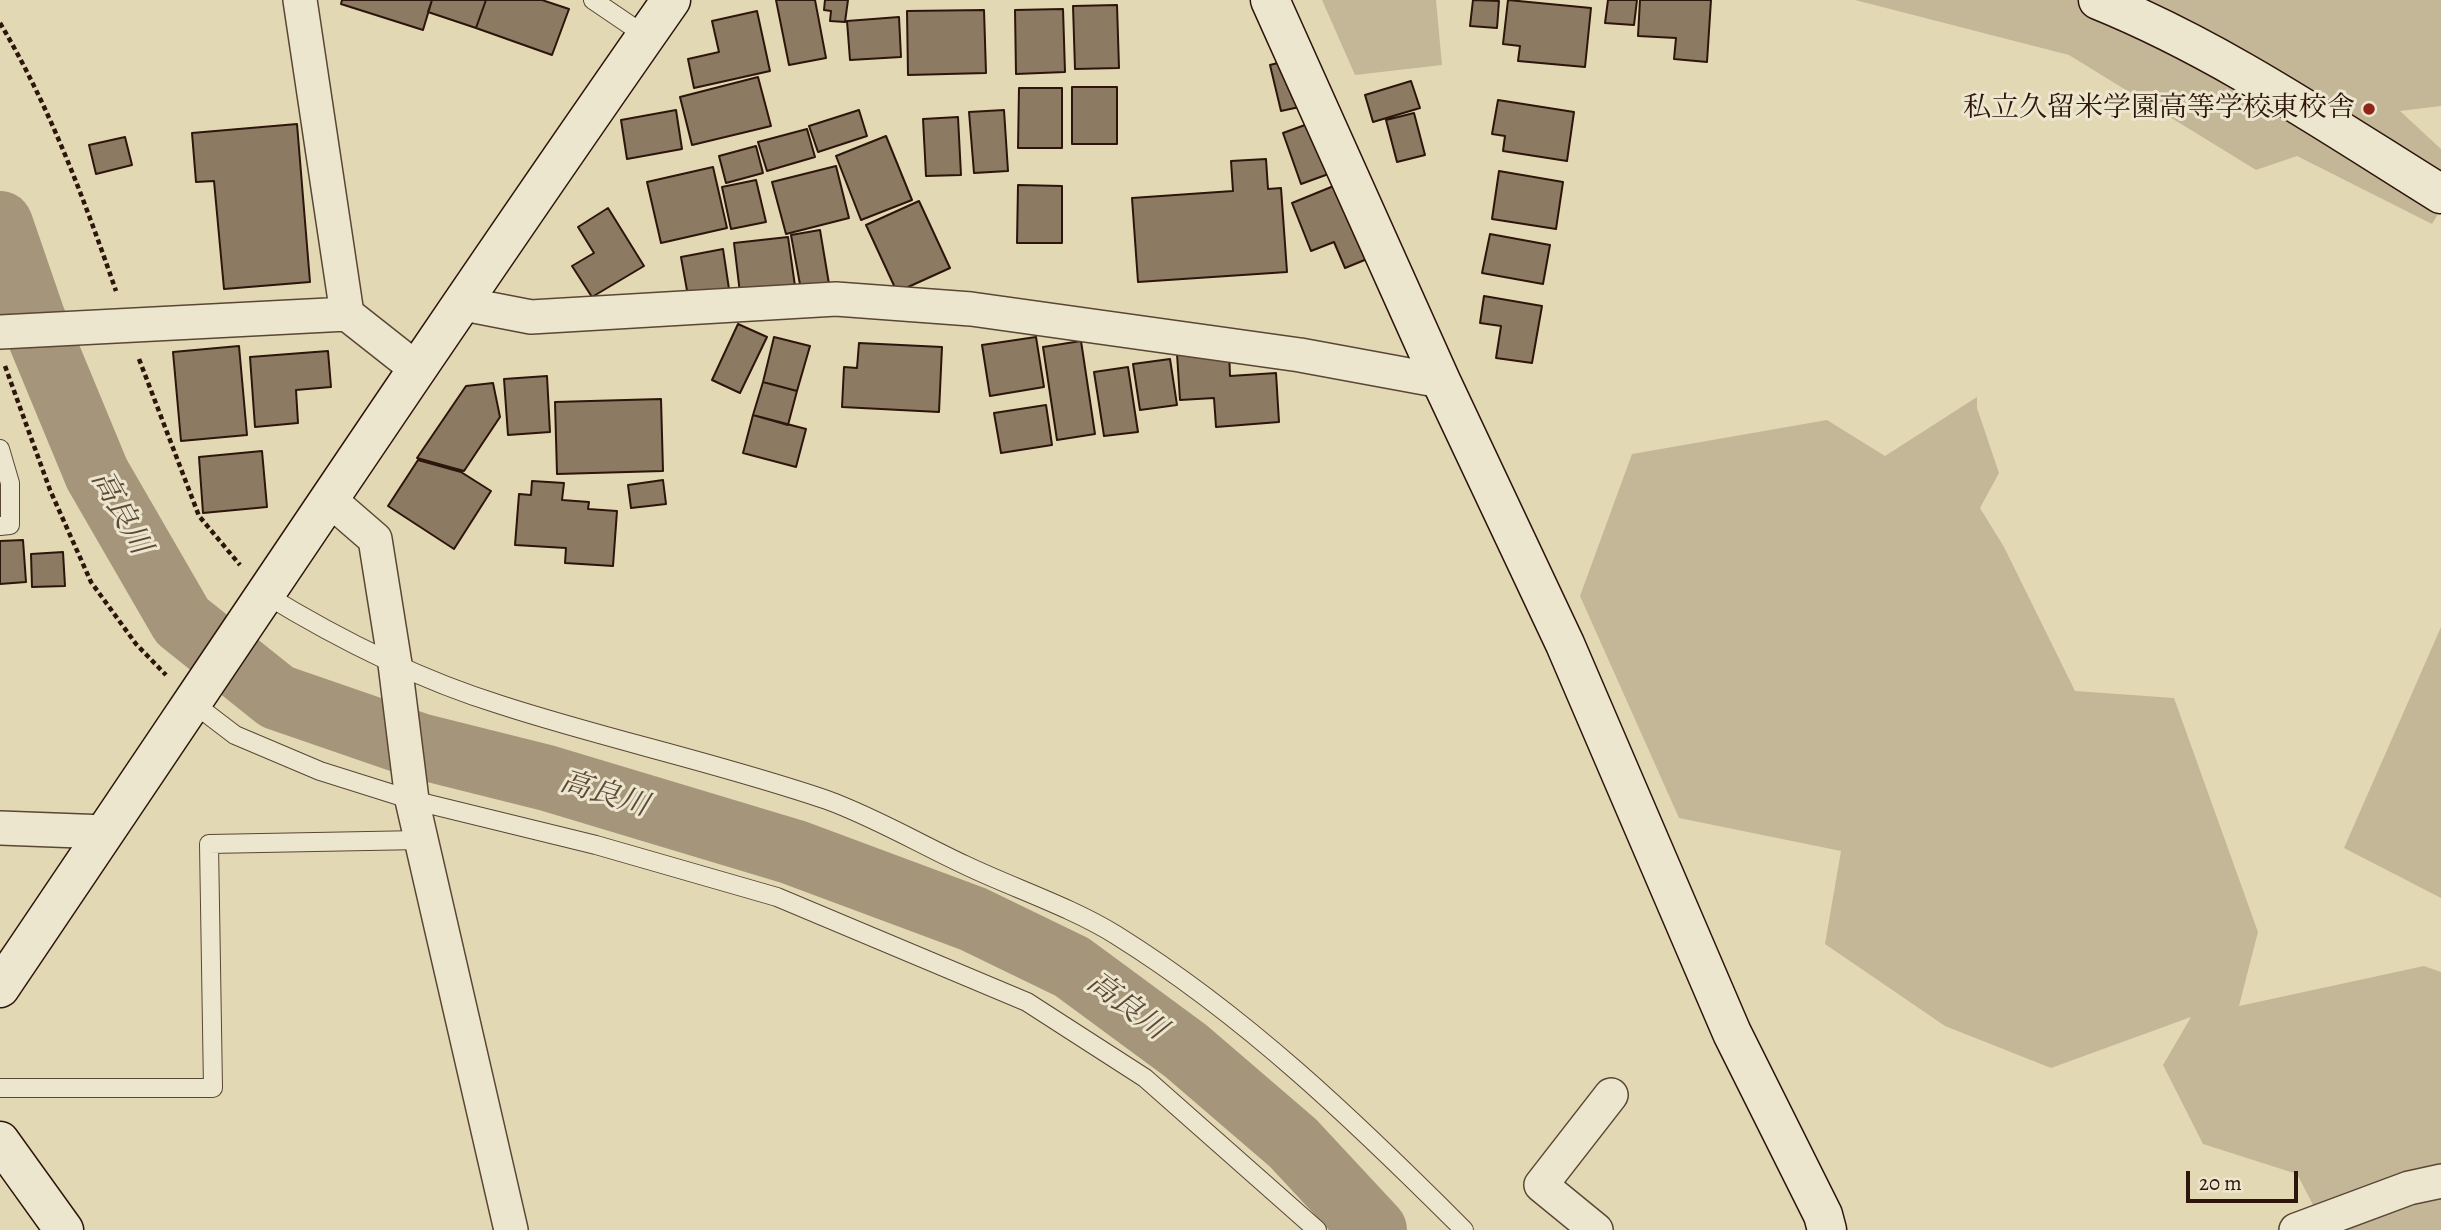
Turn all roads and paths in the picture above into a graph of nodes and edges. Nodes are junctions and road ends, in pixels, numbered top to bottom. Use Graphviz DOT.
graph roads {
  1 [pos="300,0"];
  2 [pos="593,0"];
  3 [pos="671,0"];
  4 [pos="1270,0"];
  5 [pos="2098,0"];
  6 [pos="646,36"];
  7 [pos="2441,194"];
  8 [pos="464,304"];
  9 [pos="347,314"];
  10 [pos="0,332"];
  11 [pos="5,365"];
  12 [pos="418,370"];
  13 [pos="1441,381"];
  14 [pos="0,449"];
  15 [pos="330,500"];
  16 [pos="0,526"];
  17 [pos="263,593"];
  18 [pos="395,664"];
  19 [pos="193,703"];
  20 [pos="412,800"];
  21 [pos="0,828"];
  22 [pos="106,832"];
  23 [pos="421,840"];
  24 [pos="0,988"];
  25 [pos="0,1088"];
  26 [pos="1611,1095"];
  27 [pos="0,1141"];
  28 [pos="2441,1181"];
  29 [pos="64,1230"];
  30 [pos="511,1230"];
  31 [pos="1317,1230"];
  32 [pos="1464,1230"];
  33 [pos="1596,1230"];
  34 [pos="1827,1230"];
  35 [pos="2296,1230"];
  1 -- 9 [label="street"];
  2 -- 6 [label="lane"];
  3 -- 6 [label="street"];
  4 -- 13 [label="street"];
  5 -- 7 [label="street"];
  6 -- 8 [label="street"];
  8 -- 12 [label="street"];
  8 -- 13 [label="street"];
  9 -- 10 [label="street"];
  9 -- 12 [label="street"];
  11 -- 19 [label="path"];
  12 -- 15 [label="street"];
  13 -- 34 [label="street"];
  14 -- 16 [label="lane"];
  15 -- 17 [label="street"];
  15 -- 18 [label="street"];
  17 -- 18 [label="lane"];
  17 -- 19 [label="street"];
  18 -- 20 [label="street"];
  18 -- 32 [label="lane"];
  19 -- 20 [label="lane"];
  19 -- 22 [label="street"];
  20 -- 23 [label="street"];
  20 -- 31 [label="lane"];
  21 -- 22 [label="street"];
  22 -- 24 [label="street"];
  23 -- 25 [label="lane"];
  23 -- 30 [label="street"];
  26 -- 33 [label="street"];
  27 -- 29 [label="street"];
  28 -- 35 [label="street"];
}
